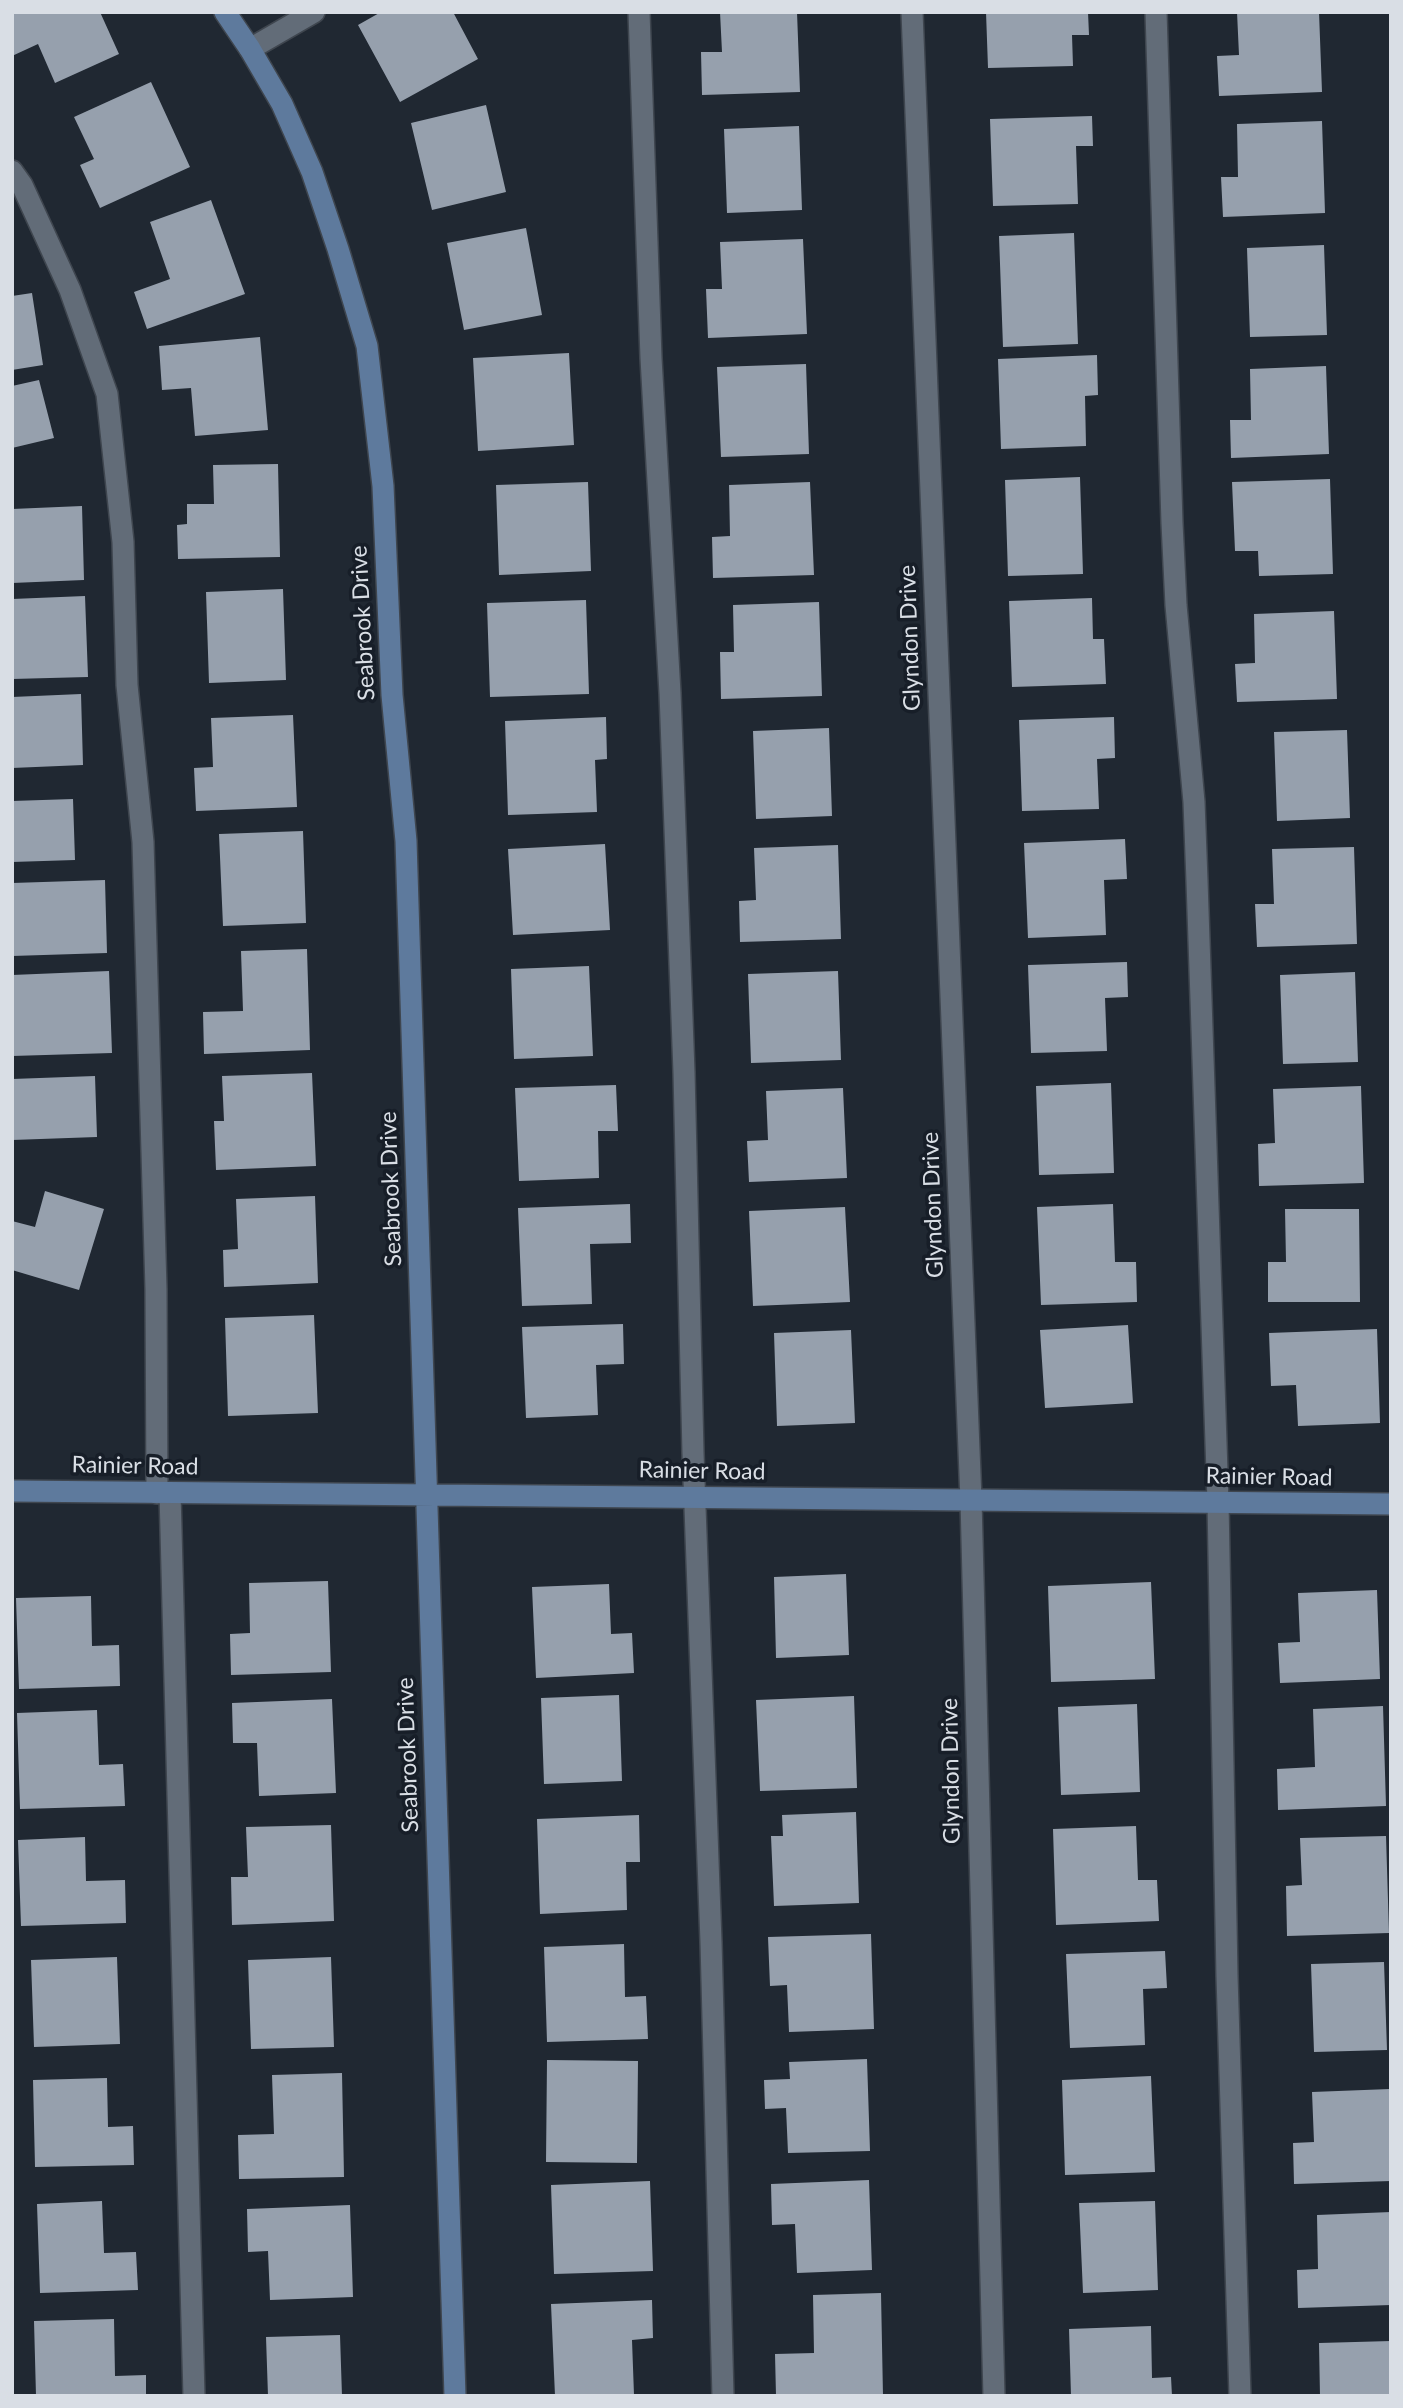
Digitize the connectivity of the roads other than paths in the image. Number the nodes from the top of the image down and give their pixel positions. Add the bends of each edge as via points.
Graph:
1 (225, 12) edge
2 (314, 12) edge
3 (639, 12) edge
4 (912, 12) edge
5 (1156, 12) edge
6 (250, 48) junction
7 (12, 171) edge
8 (12, 1491) edge
9 (163, 1493) junction
10 (426, 1495) junction
11 (694, 1498) junction
12 (971, 1500) junction
13 (1219, 1502) junction
14 (1391, 1504) edge
15 (194, 2396) edge
16 (455, 2396) edge
17 (723, 2396) edge
18 (994, 2396) edge
19 (1240, 2396) edge

1 - 6 street, Seabrook Drive
2 - 6 street
3 - 11 street via 651,358 673,761
4 - 12 street, Glyndon Drive
5 - 13 street via 1174,564 1196,841
6 - 10 street, Seabrook Drive via 282,104 312,172 369,359 383,486 393,695 406,841
7 - 9 street via 23,185 70,290 107,394 123,542 127,685 143,842
8 - 9 street, Rainier Road
9 - 10 street, Rainier Road
9 - 15 street
10 - 11 street, Rainier Road
10 - 16 street, Seabrook Drive
11 - 12 street, Rainier Road
11 - 17 street
12 - 13 street, Rainier Road
12 - 18 street, Glyndon Drive
13 - 14 street, Rainier Road
13 - 19 street

